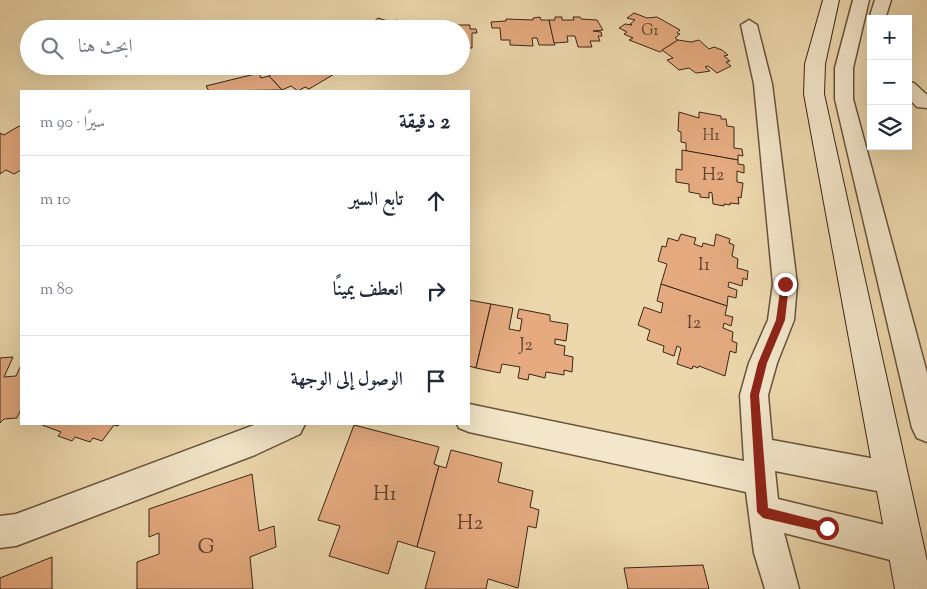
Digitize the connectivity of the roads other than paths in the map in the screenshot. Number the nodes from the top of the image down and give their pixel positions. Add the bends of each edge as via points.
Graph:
1 (831, 0) edge
2 (861, 0) edge
3 (883, 0) edge
4 (878, 15) edge
5 (749, 25) dead end
6 (912, 86) edge
7 (912, 91) edge
8 (926, 102) edge
9 (470, 418) edge
10 (288, 425) edge
11 (927, 428) edge
12 (759, 466) junction
13 (892, 478) junction
14 (763, 512) junction
15 (0, 532) edge
16 (906, 547) junction
17 (782, 589) edge
18 (914, 589) edge

1 - 13 street via 815,64 814,94
2 - 11 street via 844,68 844,99
3 - 4 street
5 - 12 street via 764,84 785,284 781,320 762,363 754,395
6 - 8 street
7 - 8 street
9 - 12 street
10 - 15 street via 16,530
12 - 13 street
12 - 14 street
13 - 16 street
14 - 16 street
14 - 17 street
16 - 18 street

